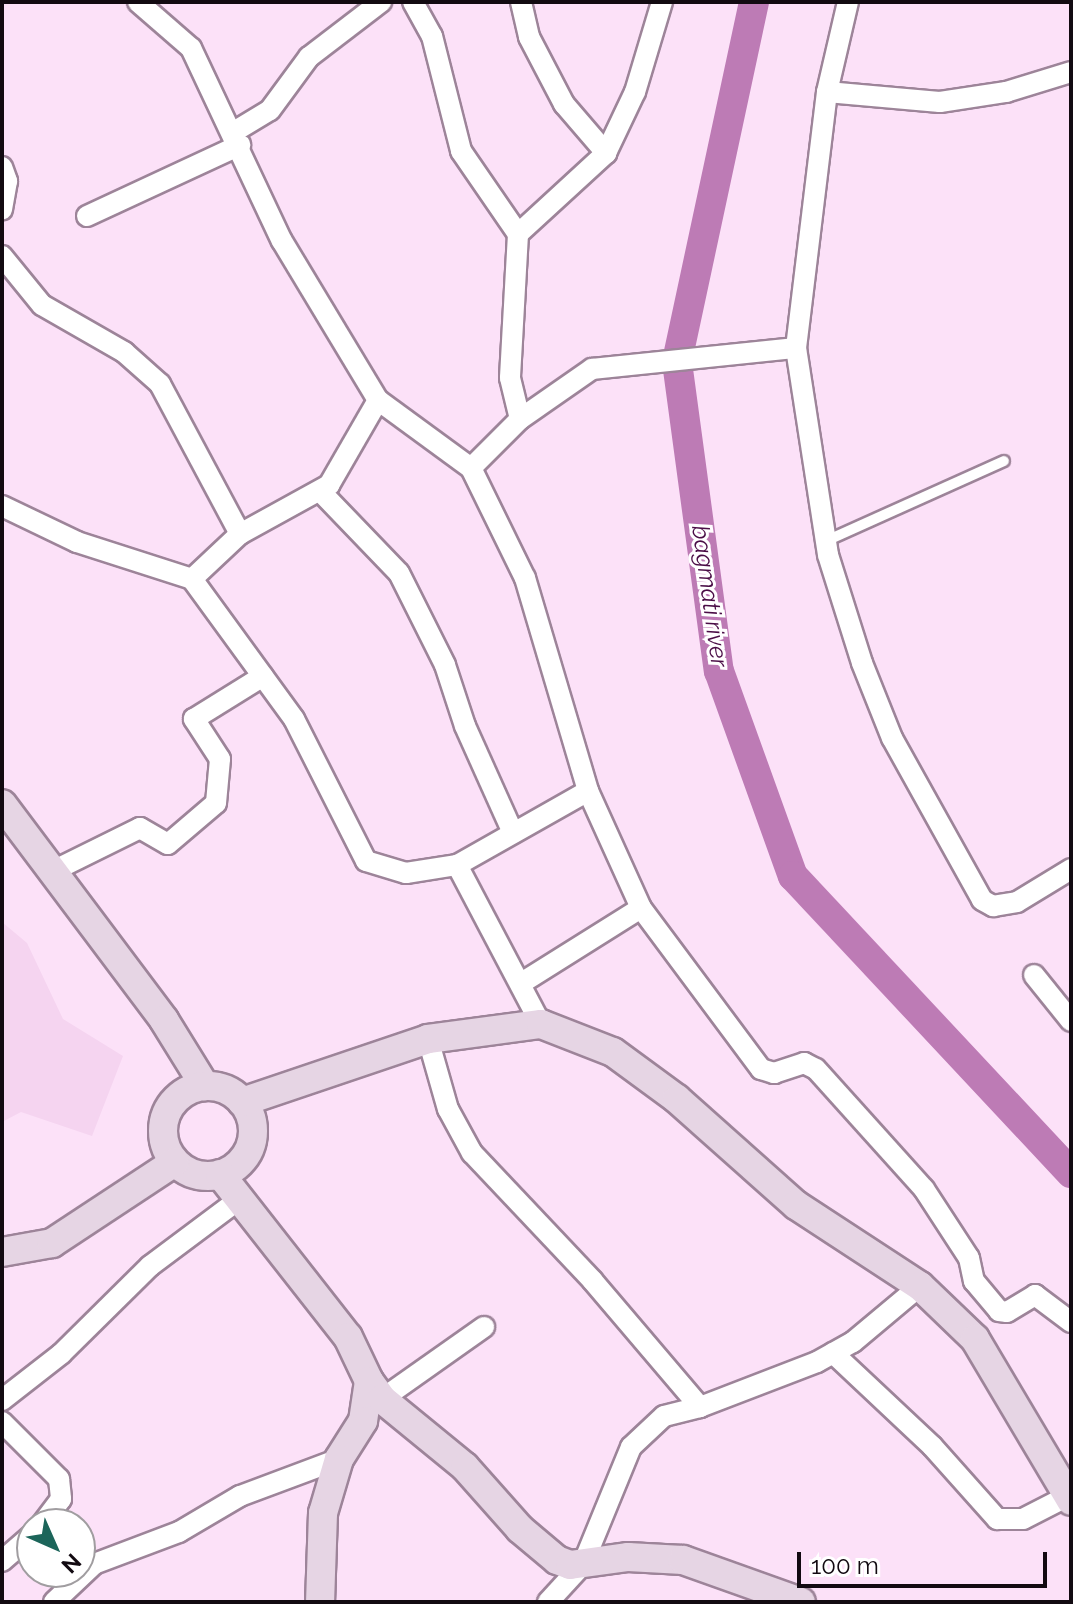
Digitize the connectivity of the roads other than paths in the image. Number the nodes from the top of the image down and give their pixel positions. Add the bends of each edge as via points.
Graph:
1 (138, 2) edge
2 (381, 2) edge
3 (413, 2) edge
4 (521, 2) edge
5 (662, 2) edge
6 (848, 2) edge
7 (1071, 72) edge
8 (827, 92) junction
9 (236, 139) junction
10 (606, 153) junction
11 (2, 167) edge
12 (2, 210) edge
13 (87, 216) dead end
14 (518, 234) junction
15 (2, 256) edge
16 (796, 348) junction
17 (378, 400) junction
18 (520, 419) junction
19 (1004, 461) dead end
20 (471, 468) junction
21 (321, 492) junction
22 (2, 506) edge
23 (240, 534) junction
24 (826, 541) junction
25 (192, 579) junction
26 (263, 676) junction
27 (588, 791) junction
28 (2, 804) edge
29 (513, 833) junction
30 (457, 865) junction
31 (1071, 869) edge
32 (53, 871) junction
33 (641, 908) junction
34 (1034, 975) dead end
35 (523, 982) junction
36 (1071, 1021) edge
37 (541, 1024) junction
38 (428, 1039) junction
39 (205, 1086) junction
40 (242, 1102) junction
41 (175, 1162) junction
42 (220, 1174) junction
43 (237, 1201) junction
44 (2, 1252) edge
45 (920, 1286) junction
46 (1071, 1322) edge
47 (484, 1327) dead end
48 (833, 1353) junction
49 (376, 1390) junction
50 (2, 1400) edge
51 (700, 1407) junction
52 (2, 1422) edge
53 (339, 1459) junction
54 (1070, 1498) edge
55 (56, 1508) edge
56 (96, 1563) edge
57 (583, 1564) junction
58 (755, 1595) edge
59 (560, 1598) edge
60 (320, 1602) edge
61 (801, 1602) edge

1 - 9 street via 191,48
2 - 9 street via 309,57 270,110
3 - 14 street via 432,36 461,151
4 - 10 street via 529,37 564,104
5 - 10 street via 635,92
6 - 8 street
7 - 8 street via 1006,92 940,102
8 - 16 street
9 - 13 street
9 - 17 street via 282,241
10 - 14 street
11 - 12 street via 7,181
14 - 18 street via 510,378
15 - 23 street via 42,305 124,352 160,384
16 - 18 street via 592,369
16 - 24 street
17 - 20 street
17 - 21 street via 337,476
18 - 20 street
19 - 24 lane
20 - 27 street via 525,578
21 - 23 street
21 - 29 street via 399,573 445,665 465,726
22 - 25 street via 77,542
23 - 25 street
24 - 31 street via 862,663 892,738 973,889 993,906 1003,907
25 - 26 street
26 - 30 street via 316,756 366,861 406,873
26 - 32 street via 194,719 220,759 216,803 168,844 140,828
27 - 29 street
27 - 33 street
28 - 32 street
29 - 30 street
30 - 35 street
32 - 39 street via 164,1020
33 - 35 street
33 - 46 street via 761,1069 774,1073 797,1063 810,1065 924,1189 969,1258 974,1281 995,1307 1007,1312 1035,1295
34 - 36 street
35 - 37 street
37 - 38 street
37 - 45 street via 613,1052 649,1076 796,1205
38 - 40 street
38 - 51 street via 448,1109 472,1153 592,1280
39 - 40 street via 229,1091
39 - 41 street via 181,1094 166,1114 163,1139
40 - 42 street via 252,1138 241,1160
41 - 42 street via 196,1174
41 - 44 street via 52,1243
42 - 43 street
43 - 49 street via 348,1337
43 - 50 street via 150,1266 61,1354
45 - 48 street
45 - 54 street via 975,1339
47 - 49 street
48 - 51 street
48 - 54 street via 932,1446 997,1519 1023,1519
49 - 53 street
49 - 57 street via 465,1467 543,1551 570,1565
51 - 57 street via 664,1416 631,1447
52 - 55 street via 59,1479 61,1499
53 - 56 street via 240,1496 179,1532
53 - 60 street via 323,1513
57 - 58 street via 628,1557 683,1560
57 - 59 street
58 - 61 street

